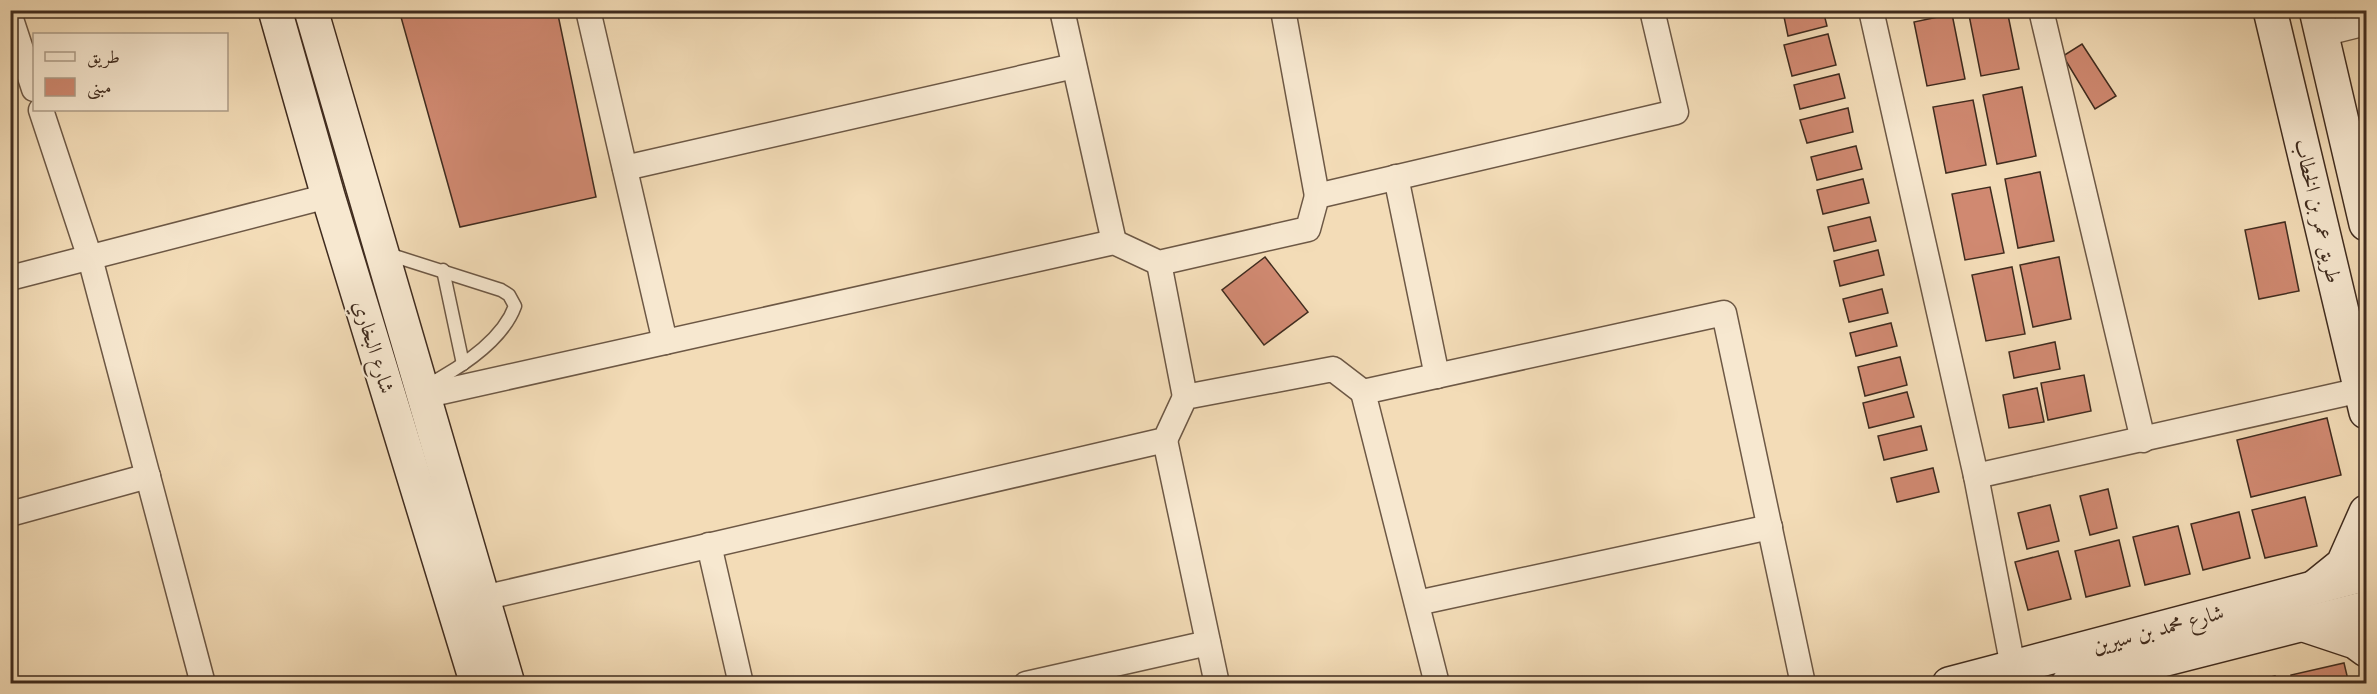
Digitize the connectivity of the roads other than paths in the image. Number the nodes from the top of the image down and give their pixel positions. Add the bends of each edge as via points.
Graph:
1 (275, 10) edge
2 (311, 10) edge
3 (588, 10) edge
4 (1062, 10) edge
5 (1283, 10) edge
6 (1652, 10) edge
7 (1871, 10) edge
8 (2041, 10) edge
9 (2270, 10) edge
10 (10, 16) edge
11 (2319, 22) edge
12 (2367, 23) edge
13 (1074, 66) junction
14 (33, 86) edge
15 (41, 111) edge
16 (625, 168) junction
17 (1396, 177) junction
18 (328, 196) junction
19 (1317, 196) junction
20 (2367, 224) edge
21 (1114, 242) junction
22 (380, 252) junction
23 (90, 258) junction
24 (1159, 263) junction
25 (443, 270) junction
26 (10, 278) edge
27 (665, 342) junction
28 (463, 364) junction
29 (1437, 376) junction
30 (422, 392) junction
31 (1363, 392) junction
32 (1185, 397) junction
33 (2364, 401) edge
34 (1165, 440) junction
35 (2143, 440) junction
36 (148, 476) junction
37 (1976, 476) junction
38 (2367, 512) edge
39 (10, 514) edge
40 (1770, 527) junction
41 (709, 545) junction
42 (2367, 574) edge
43 (2312, 588) junction
44 (483, 598) junction
45 (1417, 603) junction
46 (2367, 608) edge
47 (2301, 624) junction
48 (1208, 643) junction
49 (2367, 650) edge
50 (2013, 667) junction
51 (203, 684) edge
52 (477, 684) edge
53 (508, 684) edge
54 (741, 684) edge
55 (1026, 684) edge
56 (1217, 684) edge
57 (1437, 684) edge
58 (1803, 684) edge
59 (1949, 684) edge
60 (2068, 684) edge

1 - 18 main road, شارع البخاري
2 - 22 main road, شارع البخاري
3 - 16 street
4 - 13 street
5 - 19 street
6 - 17 street via 1676,112
7 - 37 street
8 - 35 street
9 - 33 main road, طريق عمر بن الخطاب
10 - 14 street
11 - 12 street
11 - 20 main road, طريق عمر بن الخطاب
13 - 16 street
13 - 21 street
15 - 23 street
16 - 27 street
17 - 19 street
17 - 29 street
18 - 23 street
18 - 52 main road, شارع البخاري
19 - 24 street via 1308,229
21 - 24 street
21 - 27 street
22 - 25 lane
22 - 30 main road, شارع البخاري
23 - 26 street
23 - 36 street
24 - 32 street
25 - 28 lane
25 - 28 lane via 501,290 515,306 510,320
27 - 30 street
28 - 30 lane
29 - 31 street
29 - 40 street via 1724,313
30 - 44 main road, شارع البخاري
31 - 32 street via 1333,369
31 - 45 street
32 - 34 street
33 - 35 street
34 - 41 street
34 - 48 street
35 - 37 street
36 - 39 street
36 - 51 street
37 - 50 street
38 - 43 main road via 2343,564
40 - 45 street
40 - 58 street
41 - 44 street
41 - 54 street
42 - 43 main road, شارع محمد بن سيرين
43 - 50 main road, شارع محمد بن سيرين
44 - 53 main road, شارع البخاري
45 - 57 street
46 - 47 main road, شارع محمد بن سيرين
47 - 49 main road via 2355,642
47 - 60 main road, شارع محمد بن سيرين
48 - 55 street
48 - 56 street
50 - 59 main road, شارع محمد بن سيرين

